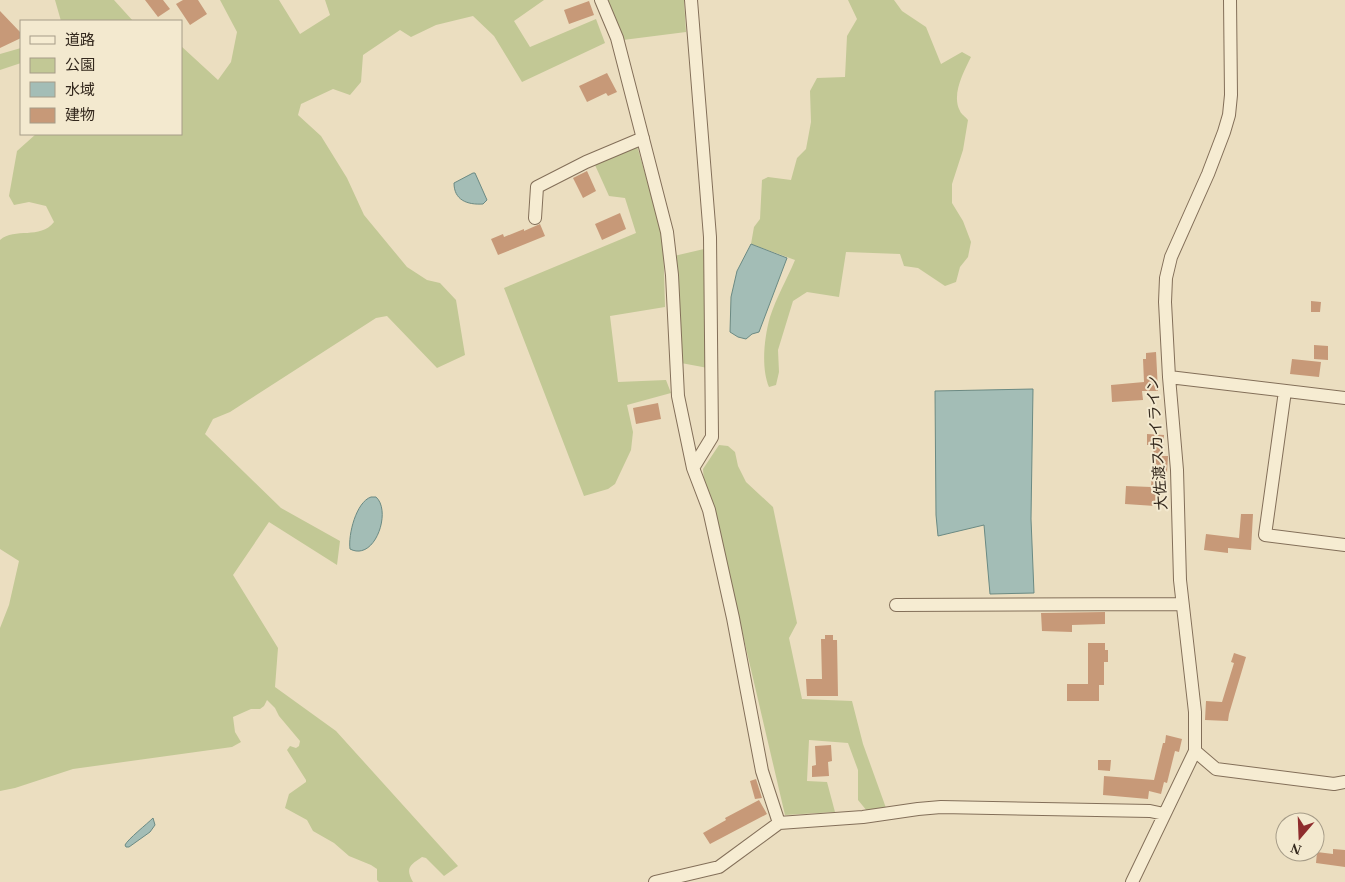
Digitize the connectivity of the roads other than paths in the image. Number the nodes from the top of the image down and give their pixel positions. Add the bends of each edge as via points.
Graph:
1 (601, 0) edge
2 (691, 0) edge
3 (1230, 0) edge
4 (642, 138) junction
5 (535, 218) dead end
6 (1169, 377) junction
7 (1284, 391) junction
8 (1345, 398) edge
9 (693, 468) junction
10 (1345, 545) edge
11 (1182, 604) junction
12 (896, 605) dead end
13 (1195, 751) junction
14 (1345, 782) edge
15 (1164, 814) junction
16 (779, 823) junction
17 (656, 882) edge
18 (1132, 882) edge

1 - 4 street via 617,38
2 - 9 street via 710,237 712,436
3 - 6 street, 大佐渡スカイライン via 1229,115 1214,159 1171,257 1166,278
4 - 5 street via 537,187
4 - 9 street via 667,232 678,396
6 - 7 street
6 - 11 street, 大佐渡スカイライン via 1177,470
7 - 8 street
7 - 10 street via 1265,535
9 - 16 street via 709,510 762,771
11 - 12 street
11 - 13 street, 大佐渡スカイライン via 1195,712
13 - 14 street via 1216,769 1334,784
13 - 15 street, 大佐渡スカイライン
15 - 16 street via 1150,811 942,807
15 - 18 street, 大佐渡スカイライン
16 - 17 street via 719,867

